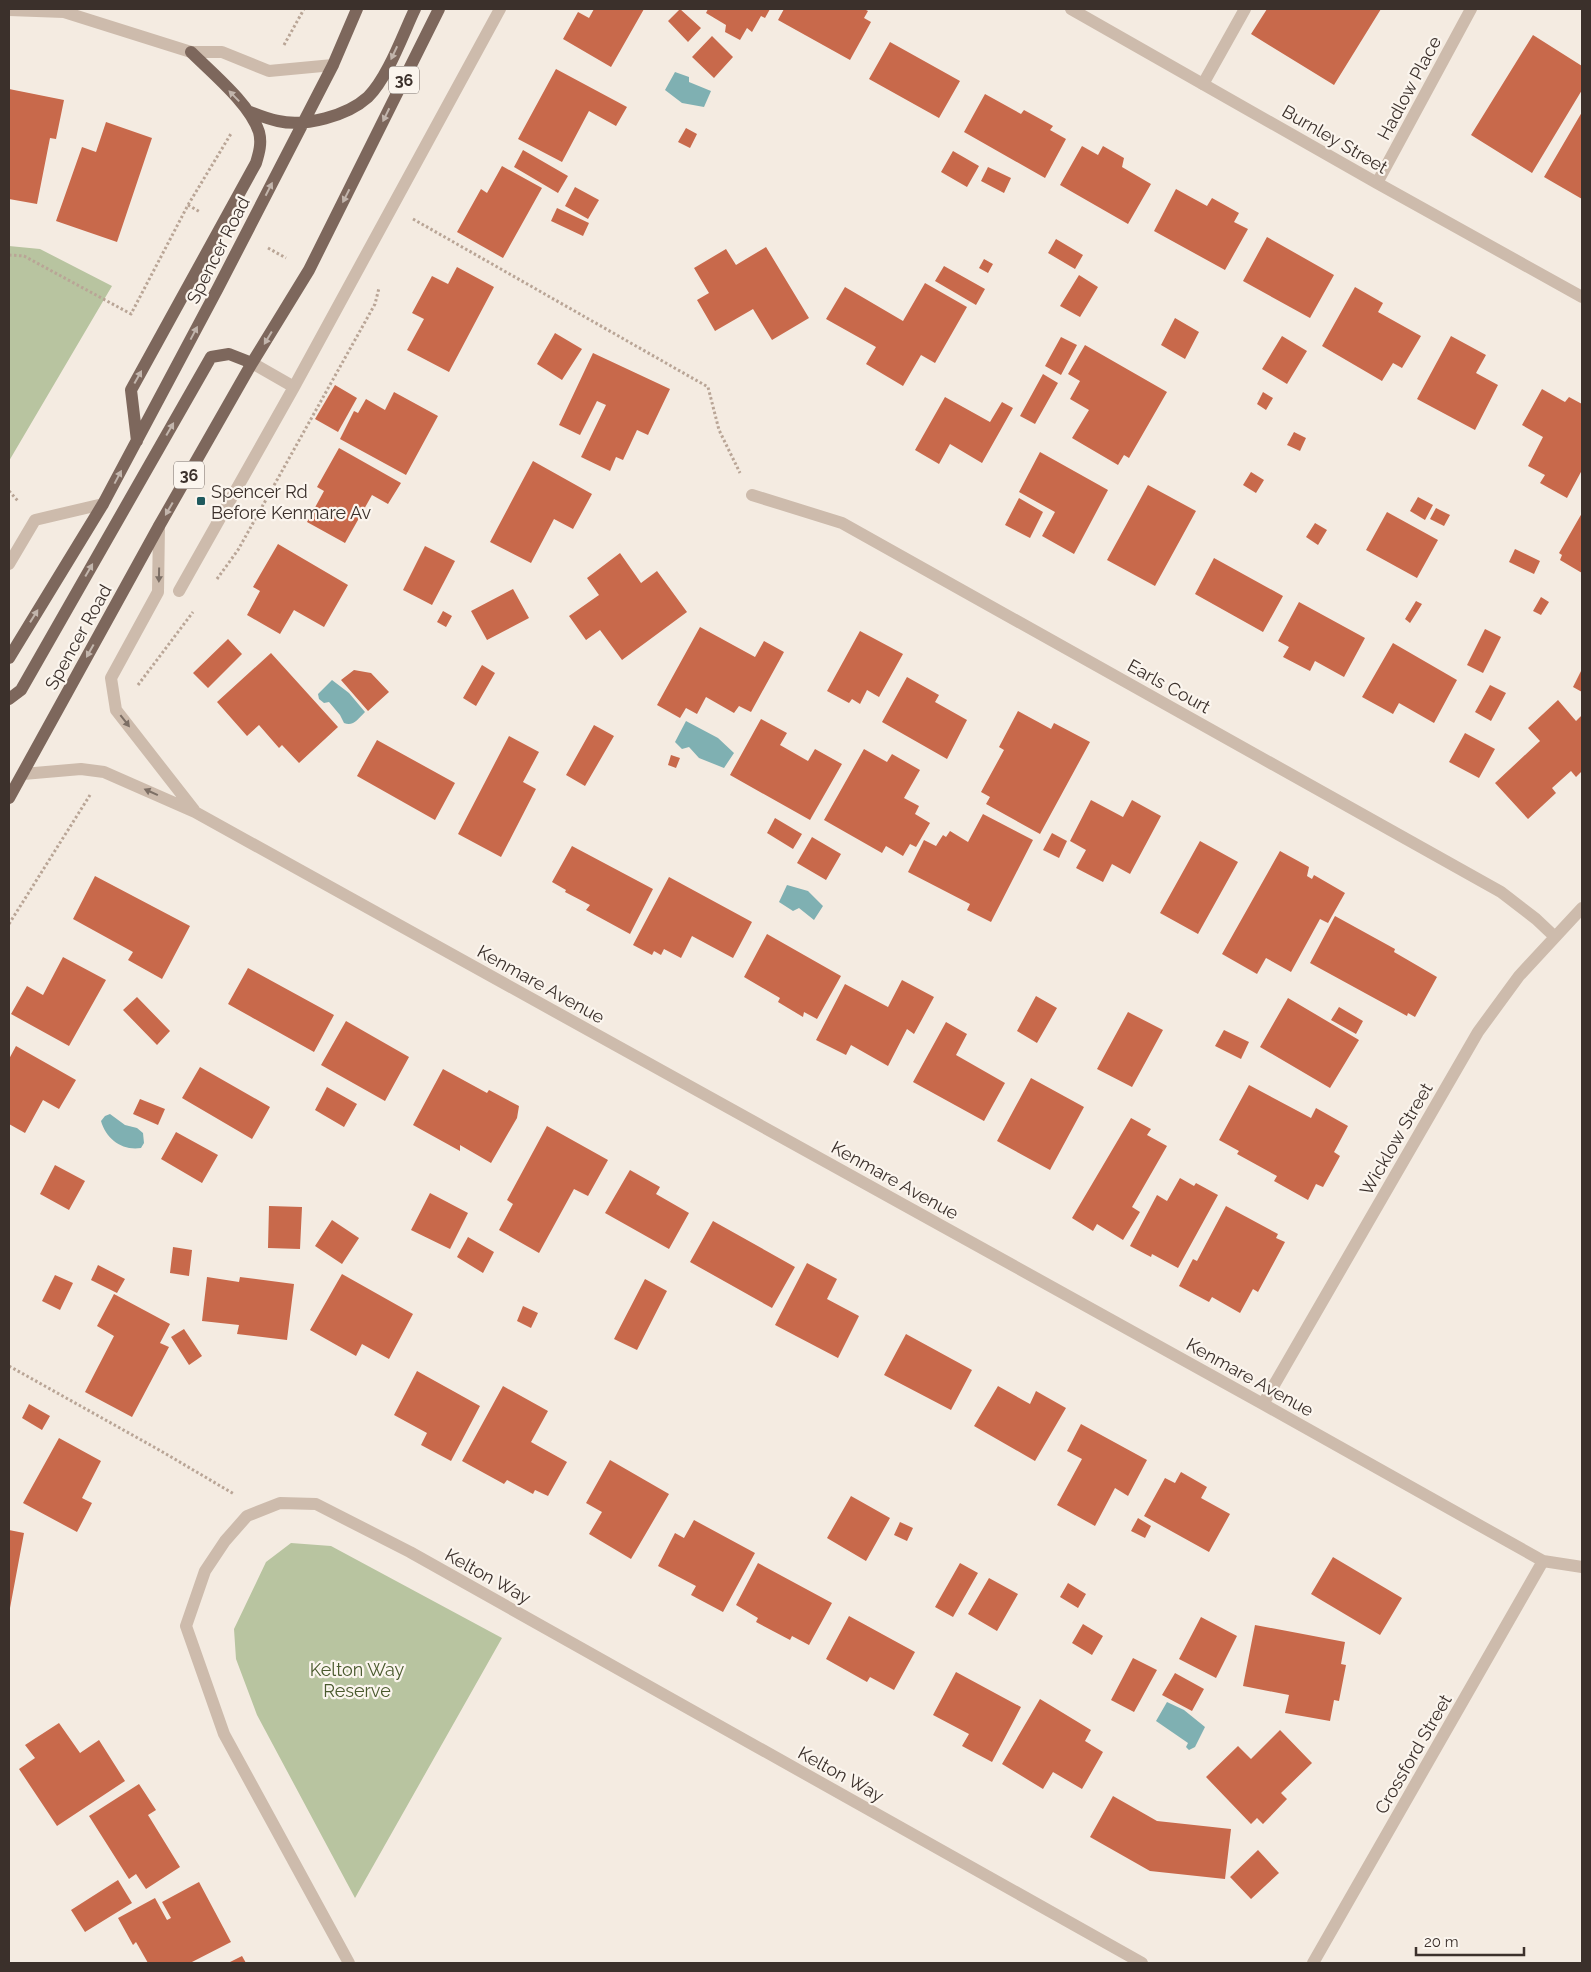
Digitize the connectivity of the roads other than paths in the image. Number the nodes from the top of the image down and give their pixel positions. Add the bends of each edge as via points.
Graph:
1 (357, 9) edge
2 (415, 9) edge
3 (439, 9) edge
4 (500, 9) edge
5 (1071, 9) edge
6 (1245, 9) edge
7 (1472, 9) edge
8 (9, 10) edge
9 (191, 52) junction
10 (333, 65) junction
11 (1202, 84) junction
12 (248, 111) junction
13 (304, 121) junction
14 (1377, 183) junction
15 (1582, 297) edge
16 (252, 363) junction
17 (294, 387) junction
18 (137, 441) junction
19 (752, 495) road end
20 (103, 504) junction
21 (159, 526) junction
22 (9, 564) edge
23 (179, 591) dead end
24 (9, 658) edge
25 (9, 700) edge
26 (23, 774) junction
27 (9, 798) edge
28 (195, 812) junction
29 (1582, 908) edge
30 (1554, 936) junction
31 (1263, 1404) junction
32 (1543, 1561) junction
33 (1582, 1567) edge
34 (348, 1963) edge
35 (1142, 1963) edge
36 (1313, 1963) edge

1 - 10 main road, Spencer Road
2 -> 13 main road via 382,77 367,97 343,112 324,119
3 -> 16 main road, Spencer Road / 36 via 309,270
4 - 17 street
5 - 11 street, Burnley Street
6 - 11 street
7 - 14 street, Hadlow Place
8 - 9 street via 64,12
9 - 10 street via 222,52 268,71
12 -> 9 main road
10 - 13 main road, Spencer Road
11 - 14 street, Burnley Street
12 - 13 main road via 279,121
18 -> 12 main road via 131,390 256,163 259,133
18 -> 13 main road, Spencer Road
14 - 15 street, Burnley Street
16 - 17 street
16 -> 21 main road, Spencer Road / 36
25 -> 16 main road via 22,690 211,357 229,354
17 - 23 street
20 -> 18 main road, Spencer Road
19 - 30 street, Earls Court via 842,523 1501,892
20 - 22 street via 35,520
24 -> 20 main road, Spencer Road
21 -> 26 main road, Spencer Road / 36
21 -> 28 street, Kenmare Avenue via 158,592 111,678 116,710
26 - 27 main road, Spencer Road / 36
28 -> 26 street, Kenmare Avenue via 104,772 81,769
28 - 31 street, Kenmare Avenue
29 - 30 street, Wicklow Street
30 - 31 street, Wicklow Street via 1519,976 1478,1032
31 - 32 street, Kenmare Avenue
32 - 33 street, Kenmare Avenue
32 - 36 street, Crossford Street
34 - 35 street, Kelton Way via 224,1734 186,1626 205,1571 225,1541 247,1516 280,1503 316,1504 410,1552

